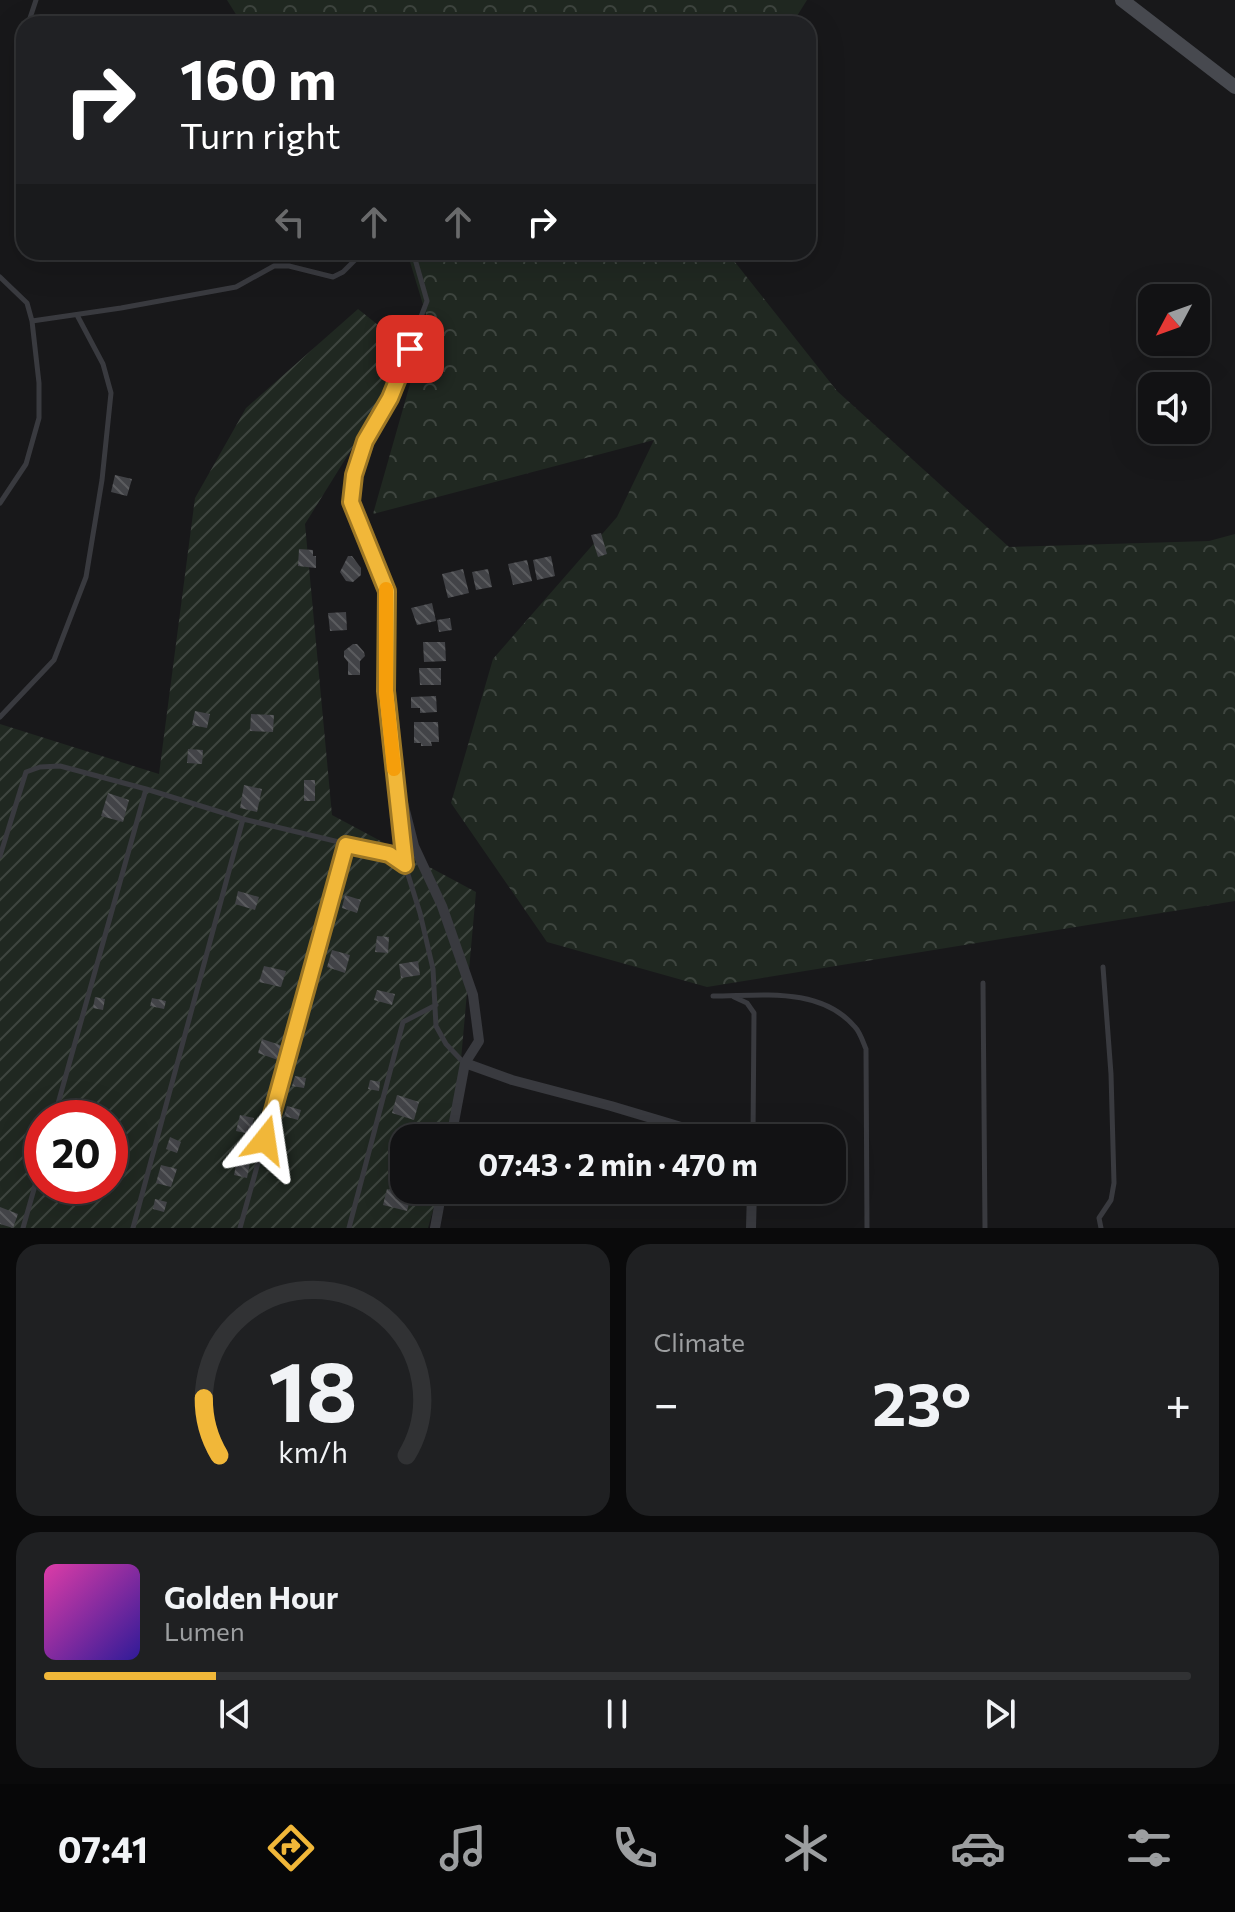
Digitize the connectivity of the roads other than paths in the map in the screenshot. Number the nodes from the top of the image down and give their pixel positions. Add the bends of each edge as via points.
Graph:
1 (1122, 0) edge
2 (1235, 87) edge
3 (353, 260) edge
4 (415, 260) edge
5 (0, 277) edge
6 (77, 315) junction
7 (32, 321) junction
8 (0, 503) edge
9 (0, 717) edge
10 (398, 783) junction
11 (146, 789) junction
12 (243, 819) junction
13 (346, 845) junction
14 (0, 856) edge
15 (405, 865) junction
16 (1103, 967) dead end
17 (983, 983) dead end
18 (713, 996) dead end
19 (731, 996) junction
20 (436, 1005) junction
21 (465, 1063) junction
22 (59, 1100) edge
23 (454, 1124) edge
24 (671, 1124) edge
25 (753, 1124) edge
26 (30, 1204) edge
27 (439, 1204) edge
28 (752, 1204) edge
29 (23, 1228) edge
30 (133, 1228) edge
31 (240, 1228) edge
32 (349, 1228) edge
33 (435, 1228) edge
34 (751, 1228) edge
35 (867, 1228) edge
36 (985, 1228) edge
37 (1101, 1228) edge

1 - 2 main road
3 - 6 lane via 333,277 274,266 236,287
4 - 10 lane via 427,301 390,398 365,441 351,502 387,591 386,691
5 - 7 lane via 27,303
6 - 7 lane
6 - 9 lane via 103,364 111,393 86,577 54,660
7 - 8 lane via 39,418 26,464
10 - 15 lane
10 - 21 street via 414,846 473,995 479,1041
11 - 12 lane
11 - 14 lane via 60,766 26,772
11 - 22 lane
12 - 13 lane
12 - 30 lane
13 - 15 lane via 389,854
13 - 31 lane
15 - 20 lane via 433,969
16 - 37 lane via 1114,1183 1099,1218
17 - 36 lane
18 - 19 lane
19 - 25 lane via 754,1013
19 - 35 lane via 800,996 832,1009 856,1027 866,1049
20 - 21 lane via 436,1026
20 - 32 lane via 403,1022
21 - 23 street
21 - 24 street
26 - 29 lane
27 - 33 street
28 - 34 street

